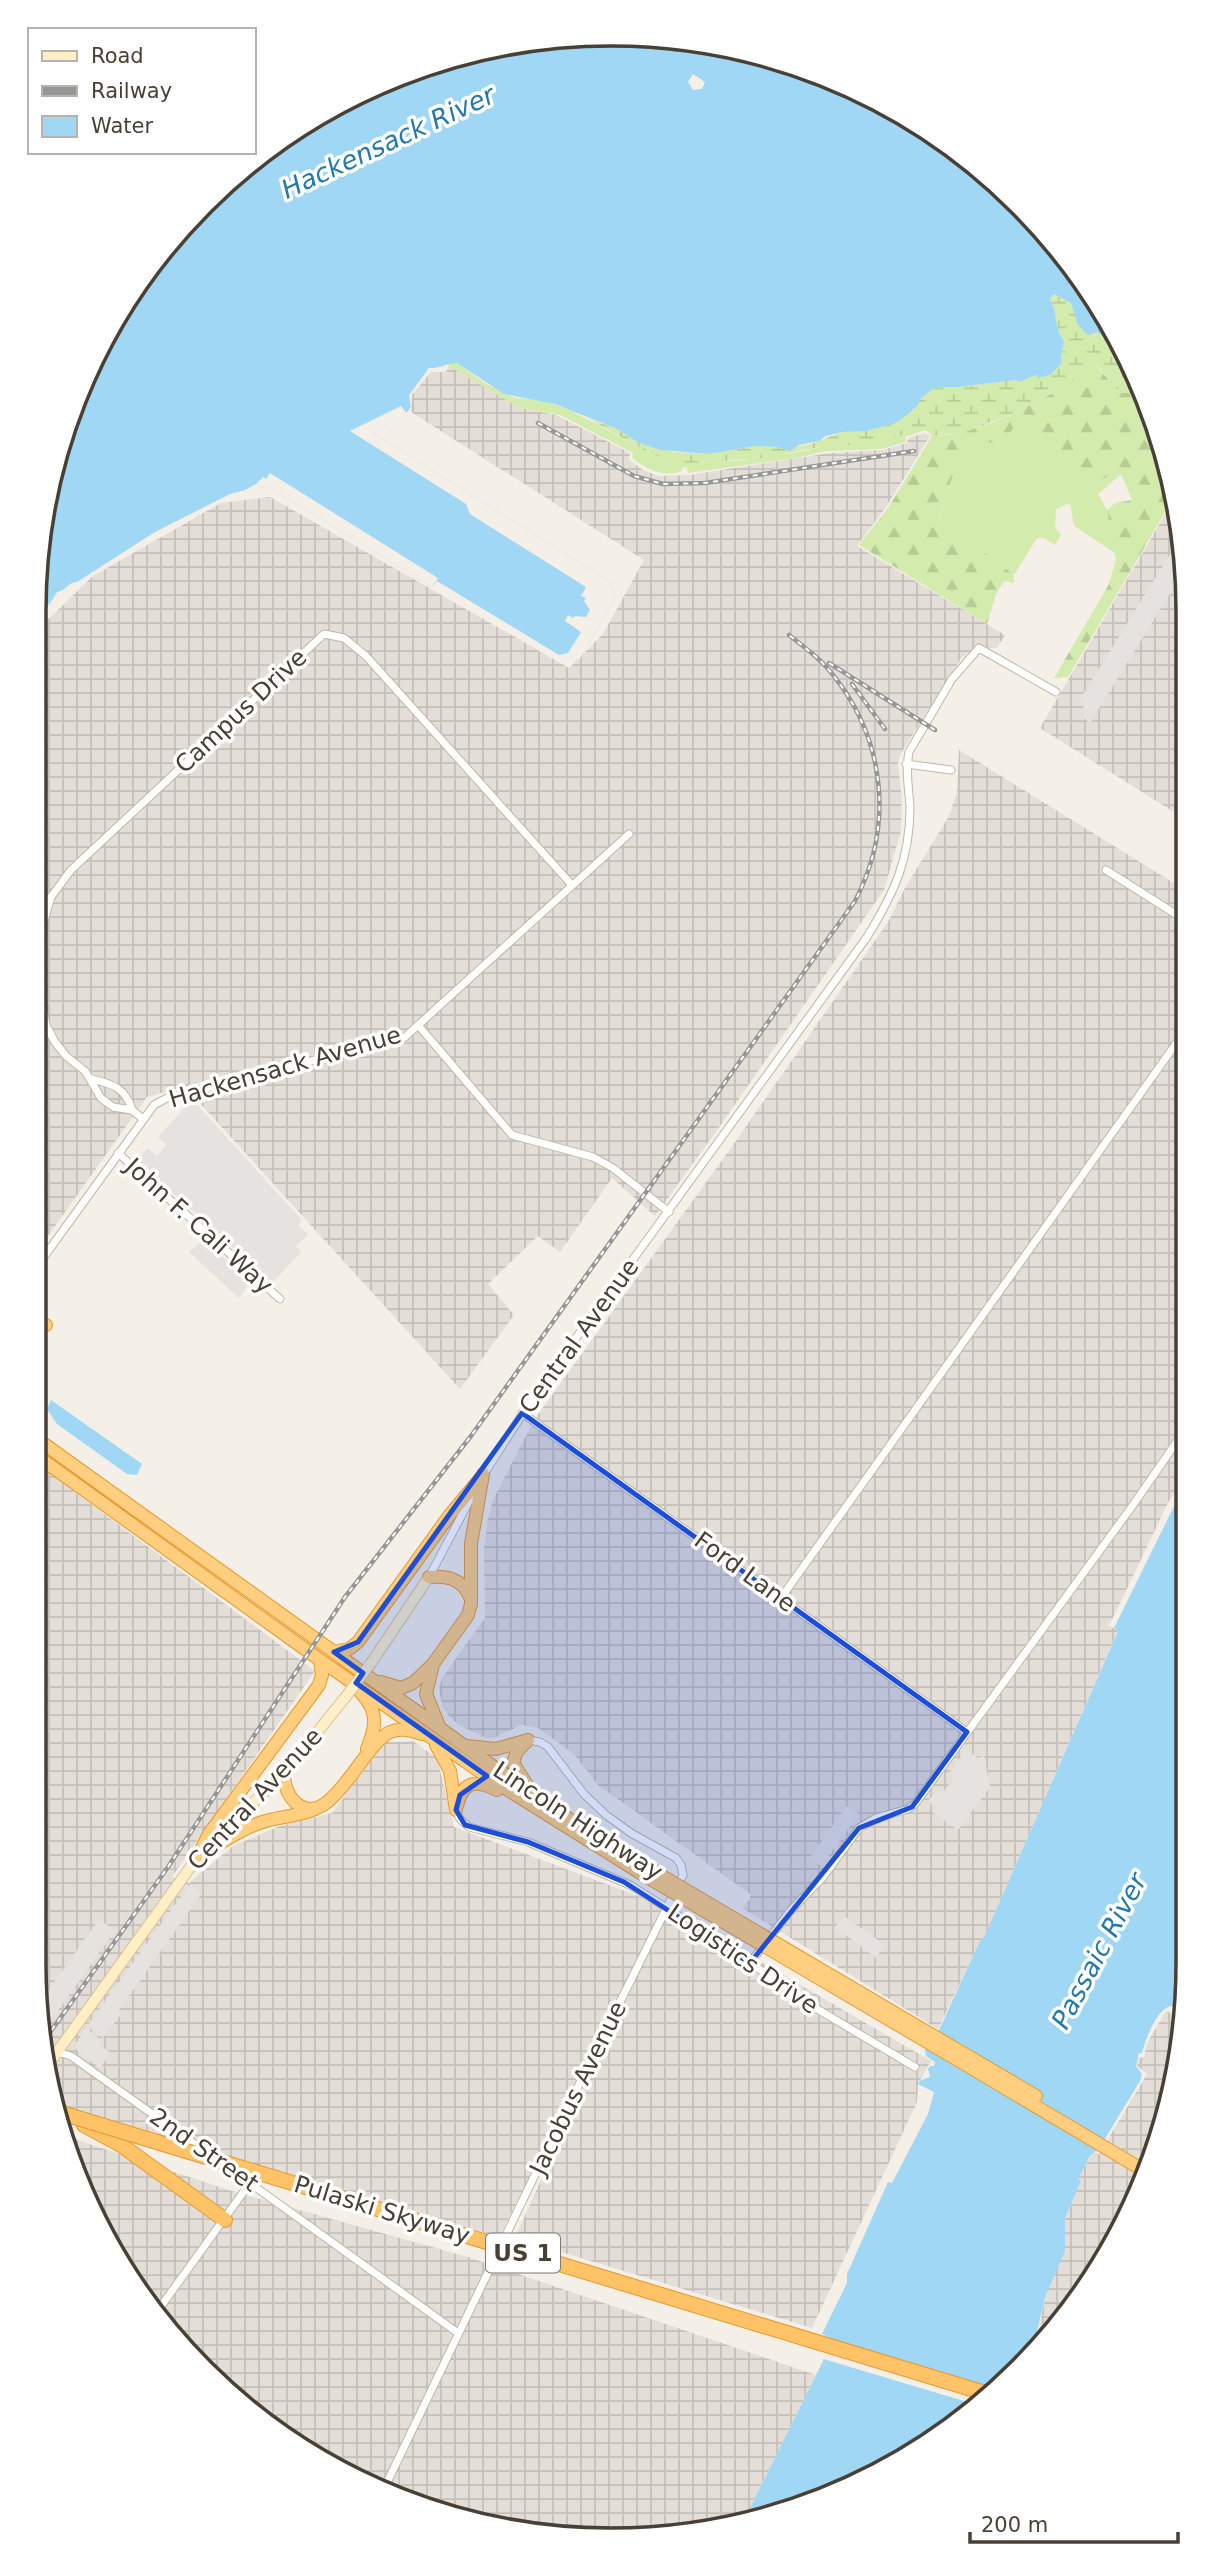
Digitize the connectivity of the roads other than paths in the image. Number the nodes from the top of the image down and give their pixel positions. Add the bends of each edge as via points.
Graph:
1 (1056, 692) dead end
2 (906, 764) junction
3 (951, 770) dead end
4 (629, 834) dead end
5 (1106, 870) dead end
6 (571, 884) junction
7 (46, 914) edge
8 (1176, 914) edge
9 (46, 1025) edge
10 (418, 1025) junction
11 (1176, 1044) edge
12 (92, 1079) junction
13 (132, 1110) junction
14 (143, 1119) junction
15 (118, 1153) junction
16 (669, 1212) junction
17 (46, 1254) edge
18 (279, 1299) dead end
19 (522, 1413) junction
20 (1176, 1443) edge
21 (46, 1445) edge
22 (46, 1462) edge
23 (483, 1474) junction
24 (429, 1577) junction
25 (470, 1597) junction
26 (781, 1598) junction
27 (334, 1652) junction
28 (320, 1660) junction
29 (433, 1664) junction
30 (347, 1677) junction
31 (371, 1679) junction
32 (967, 1732) junction
33 (436, 1733) junction
34 (528, 1740) junction
35 (461, 1744) junction
36 (363, 1756) junction
37 (284, 1773) junction
38 (535, 1802) junction
39 (315, 1809) junction
40 (456, 1810) junction
41 (197, 1857) junction
42 (648, 1873) junction
43 (667, 1908) junction
44 (750, 1963) junction
45 (53, 2053) edge
46 (53, 2055) edge
47 (915, 2067) dead end
48 (68, 2119) edge
49 (68, 2119) edge
50 (68, 2120) edge
51 (1141, 2159) edge
52 (1138, 2167) edge
53 (250, 2183) junction
54 (225, 2220) junction
55 (161, 2306) edge
56 (458, 2333) junction
57 (980, 2392) edge
58 (972, 2398) edge
59 (387, 2482) edge

1 - 2 street via 979,648 953,679
2 - 3 street
2 - 16 street, Central Avenue via 910,805 907,854 884,908
4 - 6 street, Hackensack Avenue
5 - 8 street
6 - 7 street, Campus Drive via 366,656 344,638 324,634 71,870 51,897
6 - 10 street, Hackensack Avenue
9 - 12 street, Campus Drive via 66,1056
10 - 14 street, Hackensack Avenue via 405,1037 390,1042 167,1098
10 - 16 street via 512,1135 593,1157
11 - 26 street
12 - 13 street, Campus Drive via 123,1093
12 - 13 street, Campus Drive via 101,1098 113,1107
13 - 14 street, Campus Drive
14 - 15 street, Hackensack Avenue
15 - 17 street, Hackensack Avenue
15 - 18 street, John F. Cali Way
16 - 19 street, Central Avenue
19 - 23 street, Central Avenue
19 - 26 street, Ford Lane
20 - 32 street
21 - 27 highway, Lincoln Highway
22 - 28 highway, Lincoln Highway
23 - 24 street, Central Avenue
23 - 25 highway via 471,1544
23 - 27 highway via 358,1642
24 - 25 highway via 456,1580
24 - 37 main road, Central Avenue, bridge via 371,1663
25 - 29 highway via 468,1615
26 - 32 street, Ford Lane
27 - 31 highway, Lincoln Highway
28 - 30 highway, Lincoln Highway
28 - 41 highway via 319,1685 209,1834
29 - 31 highway via 406,1686
29 - 33 highway via 426,1694
30 - 33 highway, Lincoln Highway
30 - 36 highway via 374,1712 374,1731
31 - 33 highway, Lincoln Highway
32 - 44 street via 912,1807 859,1828
33 - 35 highway, Lincoln Highway
33 - 36 highway via 392,1731
33 - 38 highway, Lincoln Highway
33 - 40 highway via 449,1766
34 - 35 highway via 492,1749
34 - 38 highway via 513,1763
34 - 43 street, Jacobus Avenue via 548,1747 606,1815 679,1861 682,1877
35 - 38 highway, Lincoln Highway
36 - 39 highway via 332,1799
37 - 39 highway via 291,1798 304,1808
37 - 41 main road, Central Avenue
38 - 40 highway via 474,1784 462,1791
38 - 42 highway, Lincoln Highway
39 - 41 highway via 248,1828
40 - 43 street, Logistics Drive via 469,1827 547,1849 624,1882
41 - 45 main road, Central Avenue
42 - 51 highway, Lincoln Highway, bridge
42 - 52 highway, Lincoln Highway, bridge
43 - 44 street, Logistics Drive
43 - 56 street, Jacobus Avenue
44 - 47 street, Logistics Drive via 802,2000
46 - 53 street, 2nd Street via 71,2056
48 - 57 highway, Pulaski Skyway / US 1, bridge
49 - 58 highway, Pulaski Skyway / US 1
50 - 54 highway, bridge via 103,2133
53 - 54 street
53 - 56 street, 2nd Street
54 - 55 street
56 - 59 street, Jacobus Avenue

